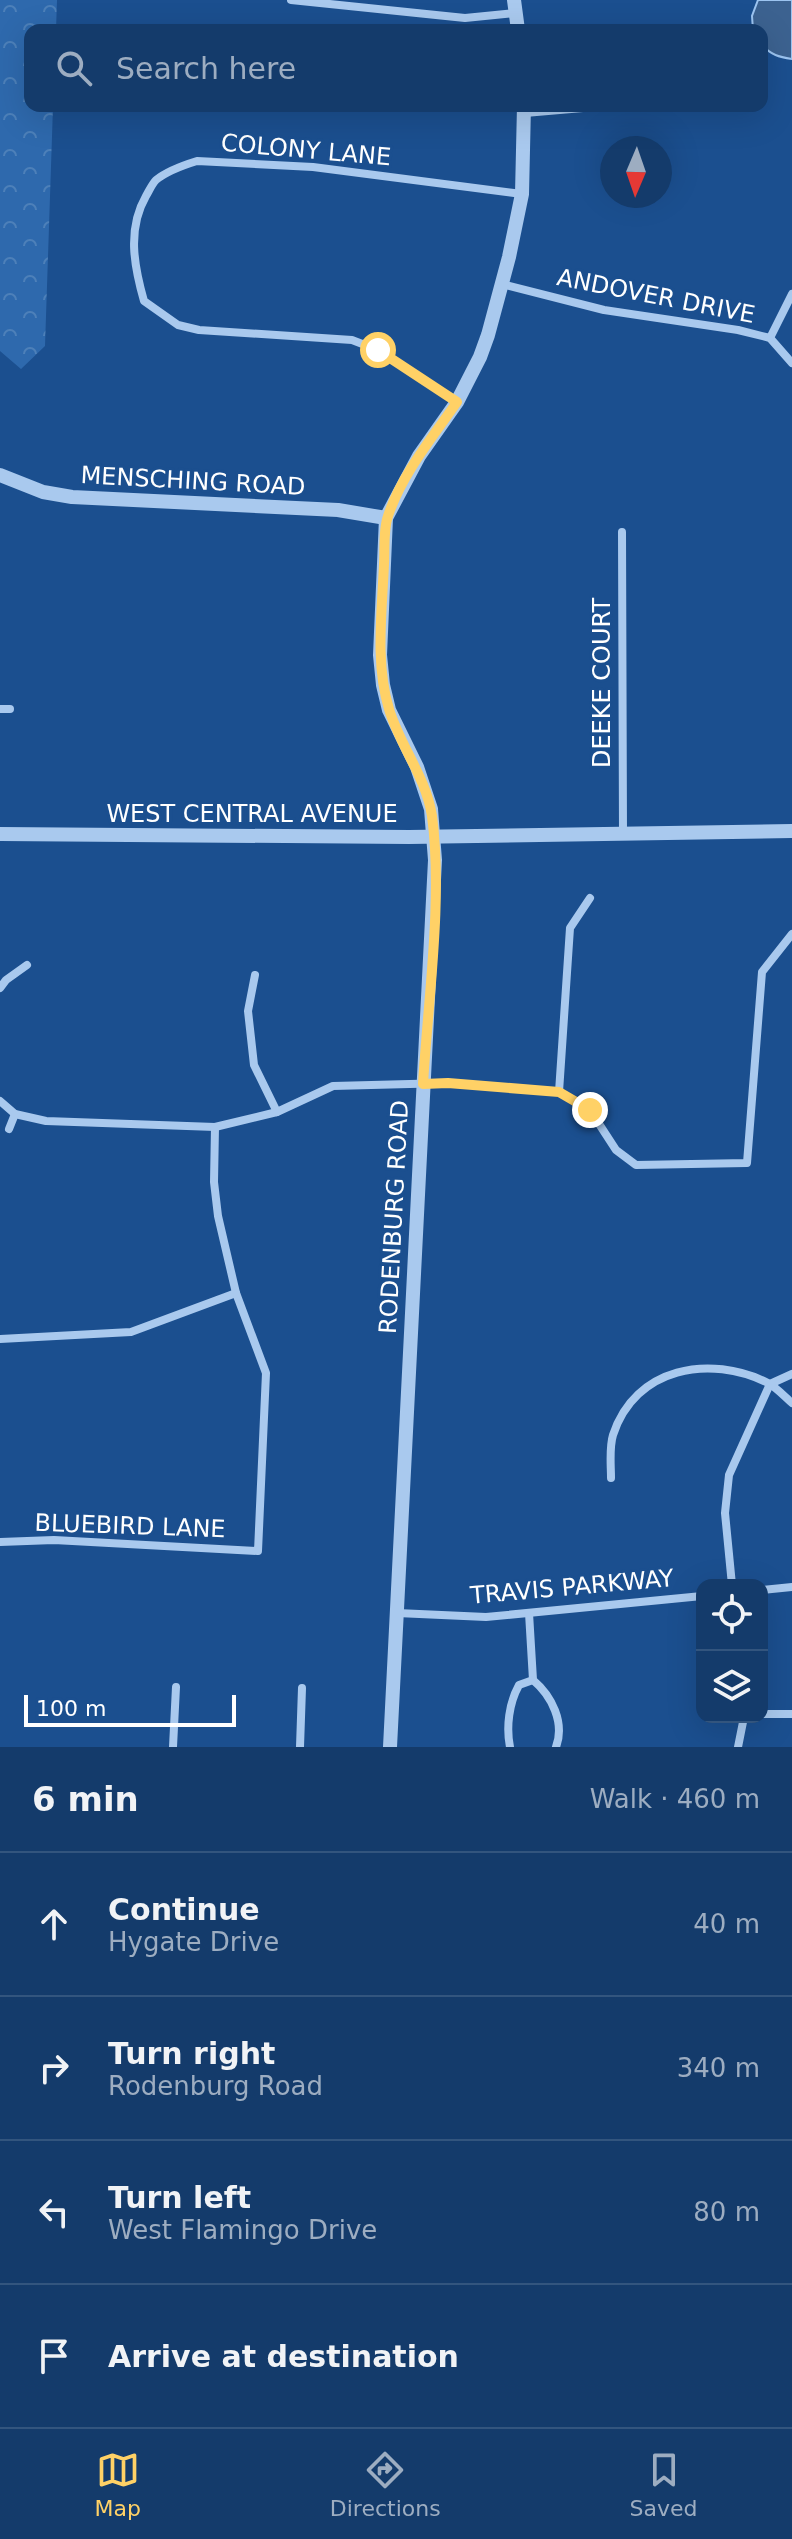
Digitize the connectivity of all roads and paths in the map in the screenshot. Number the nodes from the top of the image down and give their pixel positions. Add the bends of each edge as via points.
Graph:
1 (291, 0) edge
2 (515, 6) edge
3 (524, 112) edge
4 (522, 194) junction
5 (502, 284) junction
6 (792, 294) edge
7 (770, 338) junction
8 (792, 363) edge
9 (457, 402) junction
10 (0, 475) edge
11 (386, 518) junction
12 (622, 532) dead end
13 (792, 831) edge
14 (0, 834) edge
15 (623, 834) junction
16 (434, 836) junction
17 (590, 898) dead end
18 (792, 934) edge
19 (27, 965) dead end
20 (255, 975) dead end
21 (0, 988) edge
22 (423, 1084) junction
23 (559, 1092) junction
24 (0, 1101) edge
25 (277, 1112) junction
26 (15, 1114) junction
27 (215, 1127) junction
28 (9, 1129) dead end
29 (236, 1293) junction
30 (0, 1339) edge
31 (792, 1374) edge
32 (770, 1384) junction
33 (792, 1403) edge
34 (611, 1478) dead end
35 (0, 1542) edge
36 (731, 1579) edge
37 (792, 1587) edge
38 (768, 1589) edge
39 (696, 1597) edge
40 (397, 1613) junction
41 (529, 1613) junction
42 (533, 1680) junction
43 (176, 1687) dead end
44 (302, 1688) dead end
45 (768, 1714) edge
46 (792, 1714) edge
47 (743, 1723) edge
48 (173, 1747) edge
49 (300, 1747) edge
50 (390, 1747) edge
51 (510, 1747) edge
52 (556, 1747) edge
53 (738, 1747) edge

1 - 2 street via 465,18
3 - 4 street, RODENBURG ROAD
4 - 5 street, RODENBURG ROAD
4 - 9 street, COLONY LANE via 313,167 197,161 155,181 140,207 135,267 144,301 178,325 352,340 378,350
5 - 7 street, ANDOVER DRIVE via 604,310
5 - 9 street, RODENBURG ROAD via 480,357
6 - 7 street
7 - 8 street, ANDOVER DRIVE
9 - 11 street, RODENBURG ROAD via 419,456
10 - 11 street, MENSCHING ROAD via 72,497 338,510
11 - 16 street, RODENBURG ROAD via 383,685 397,731 417,767
12 - 15 street, DEEKE COURT
13 - 15 street, WEST CENTRAL AVENUE
14 - 16 street, WEST CENTRAL AVENUE
15 - 16 street, WEST CENTRAL AVENUE
16 - 22 street, RODENBURG ROAD
17 - 23 street via 570,928
18 - 23 street via 762,972 747,1163 636,1165 616,1150 590,1110
19 - 21 street
20 - 25 street via 248,1011 254,1065
22 - 23 street
22 - 25 street via 333,1086
22 - 40 street, RODENBURG ROAD
24 - 26 street
25 - 27 street
26 - 27 street via 46,1121
26 - 28 street
27 - 29 street via 218,1216
29 - 30 street via 131,1332
29 - 35 street, BLUEBIRD LANE via 266,1373 258,1551
31 - 32 street
32 - 33 street
32 - 34 street via 706,1367 662,1378 634,1396 618,1424 612,1438
32 - 36 street via 729,1475 725,1513
37 - 38 street
39 - 41 street, TRAVIS PARKWAY
40 - 41 street, TRAVIS PARKWAY
40 - 50 street, RODENBURG ROAD
41 - 42 street
42 - 51 street via 519,1685 512,1697
42 - 52 street via 555,1709 560,1736
43 - 48 street
44 - 49 street
45 - 46 street
47 - 53 street

